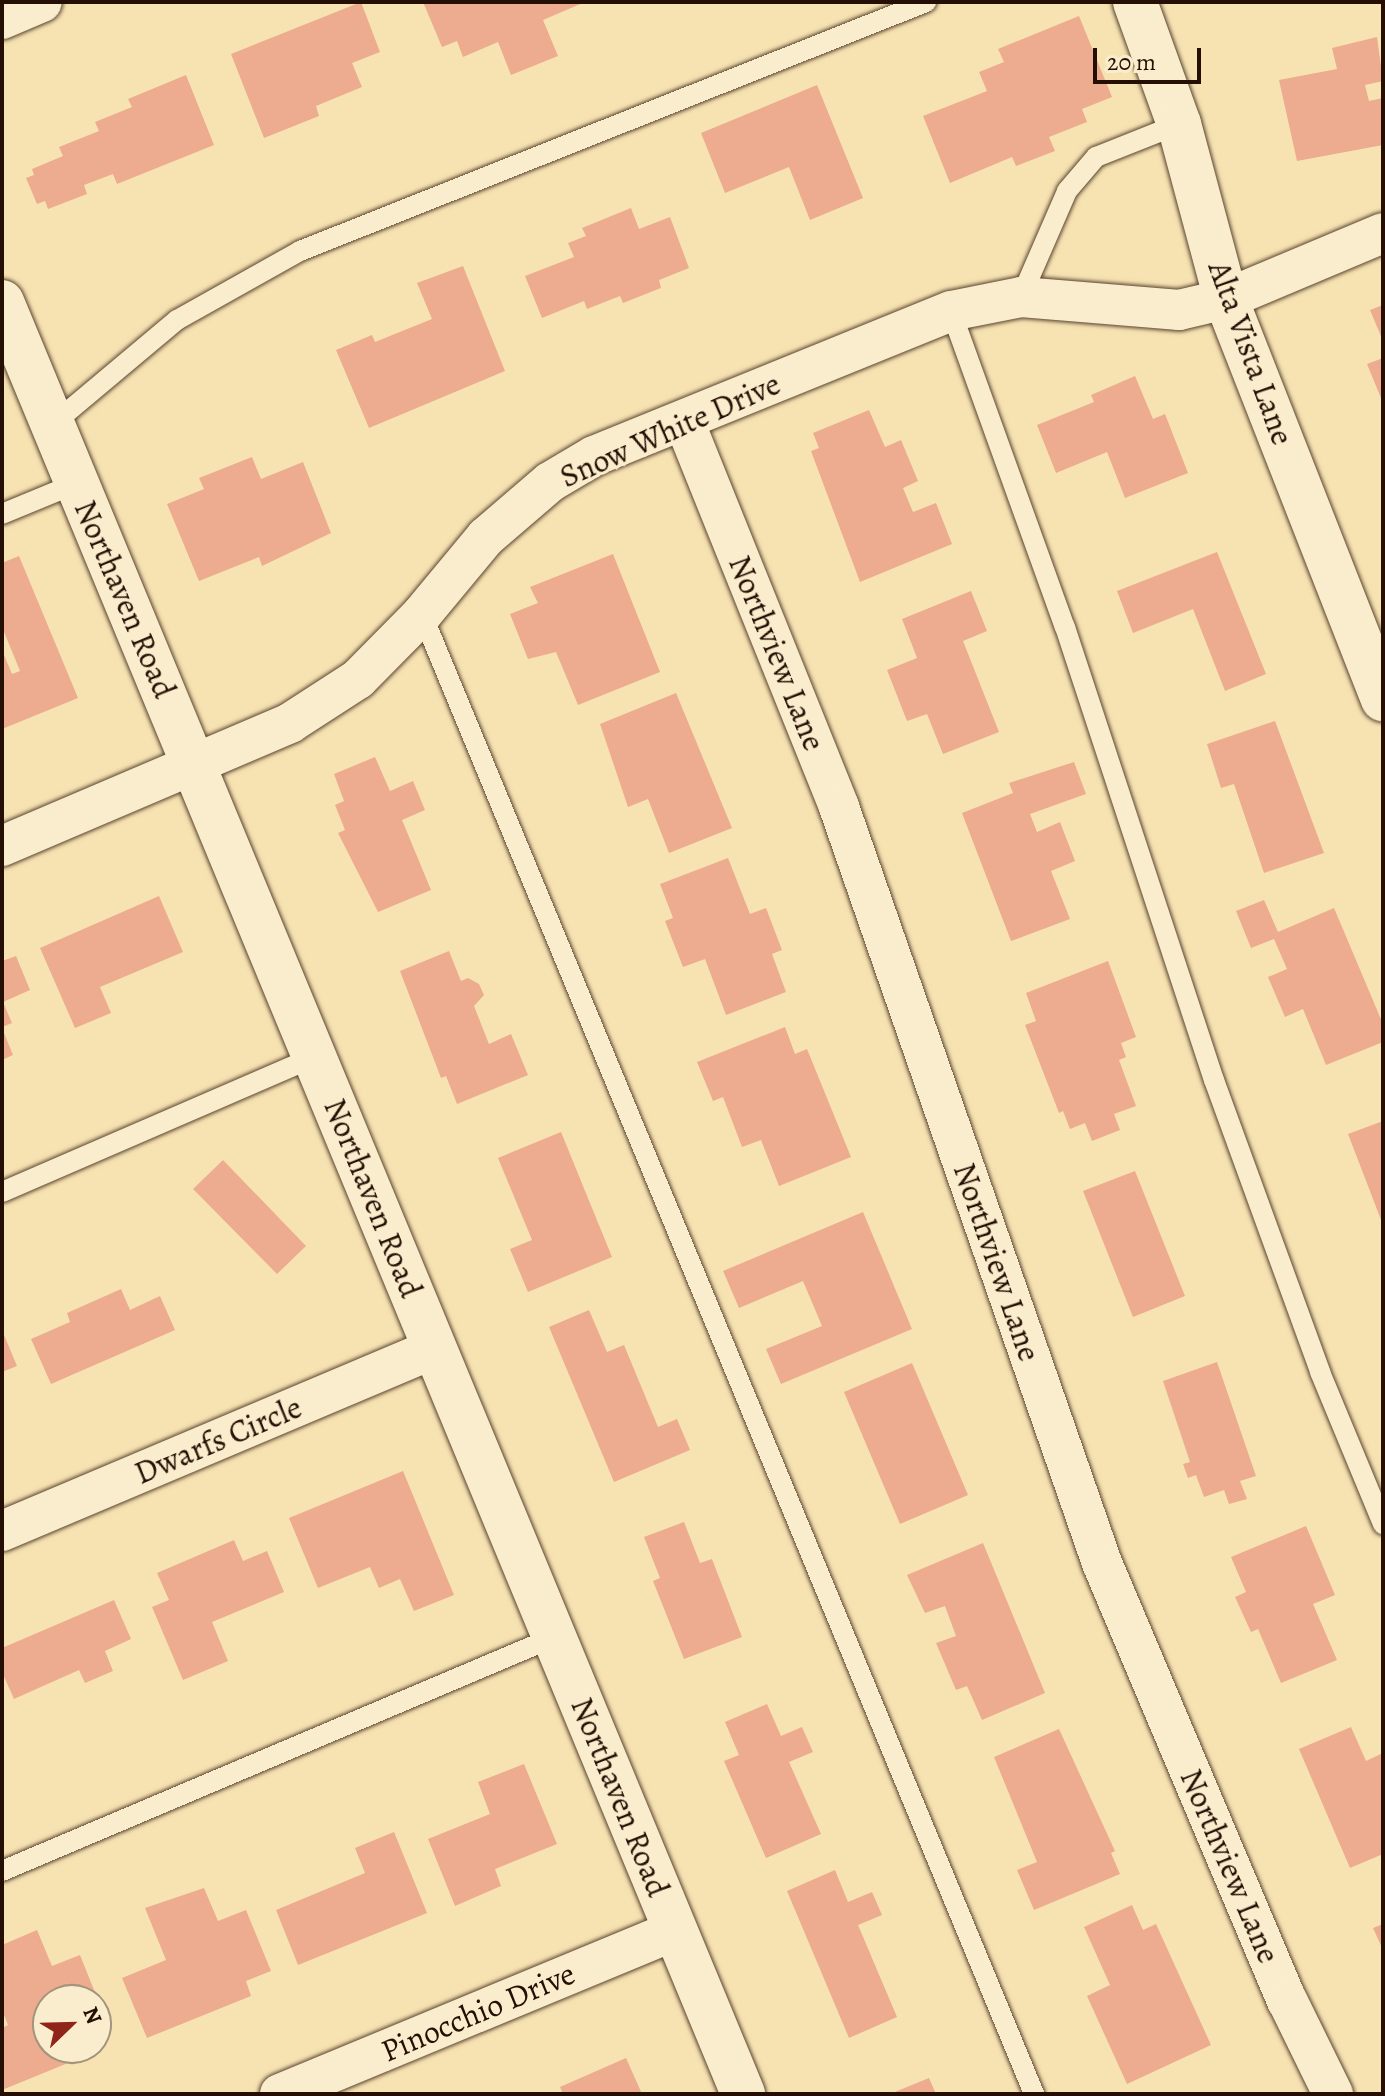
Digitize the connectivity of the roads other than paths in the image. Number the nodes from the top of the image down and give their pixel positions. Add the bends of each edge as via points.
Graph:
1 (42, 2) edge
2 (926, 2) edge
3 (1135, 2) edge
4 (2, 19) edge
5 (1179, 124) junction
6 (1383, 233) edge
7 (1021, 297) junction
8 (1226, 299) junction
9 (2, 302) edge
10 (951, 311) junction
11 (684, 421) junction
12 (53, 424) junction
13 (77, 483) junction
14 (2, 514) edge
15 (422, 614) junction
16 (1383, 699) edge
17 (194, 765) junction
18 (2, 846) edge
19 (314, 1057) junction
20 (2, 1192) edge
21 (435, 1348) junction
22 (1383, 1524) edge
23 (2, 1531) edge
24 (554, 1637) junction
25 (2, 1871) edge
26 (675, 1930) junction
27 (280, 2094) edge
28 (743, 2094) edge
29 (1034, 2094) edge
30 (1333, 2094) edge

1 - 4 street
2 - 12 lane via 300,251 177,320
3 - 5 street, Alta Vista Lane
5 - 7 lane via 1096,157 1067,191
5 - 8 street, Alta Vista Lane
6 - 8 street, Snow White Drive
7 - 8 street, Snow White Drive via 1179,310
7 - 10 street, Snow White Drive
8 - 16 street, Alta Vista Lane
9 - 12 street, Northaven Road
10 - 11 street, Snow White Drive
10 - 22 lane via 1065,627 1219,1094 1320,1372
11 - 15 street, Snow White Drive via 594,456 550,482 486,537
11 - 30 street, Northview Lane via 839,807 1102,1563 1287,2000
12 - 13 street, Northaven Road
13 - 14 lane
13 - 17 street, Northaven Road
15 - 17 street, Snow White Drive via 358,679 290,723
15 - 29 lane
17 - 18 street, Snow White Drive
17 - 19 street, Northaven Road
19 - 20 lane
19 - 21 street, Northaven Road
21 - 23 street, Dwarfs Circle
21 - 24 street, Northaven Road
24 - 25 lane
24 - 26 street, Northaven Road
26 - 27 street, Pinocchio Drive
26 - 28 street, Northaven Road

